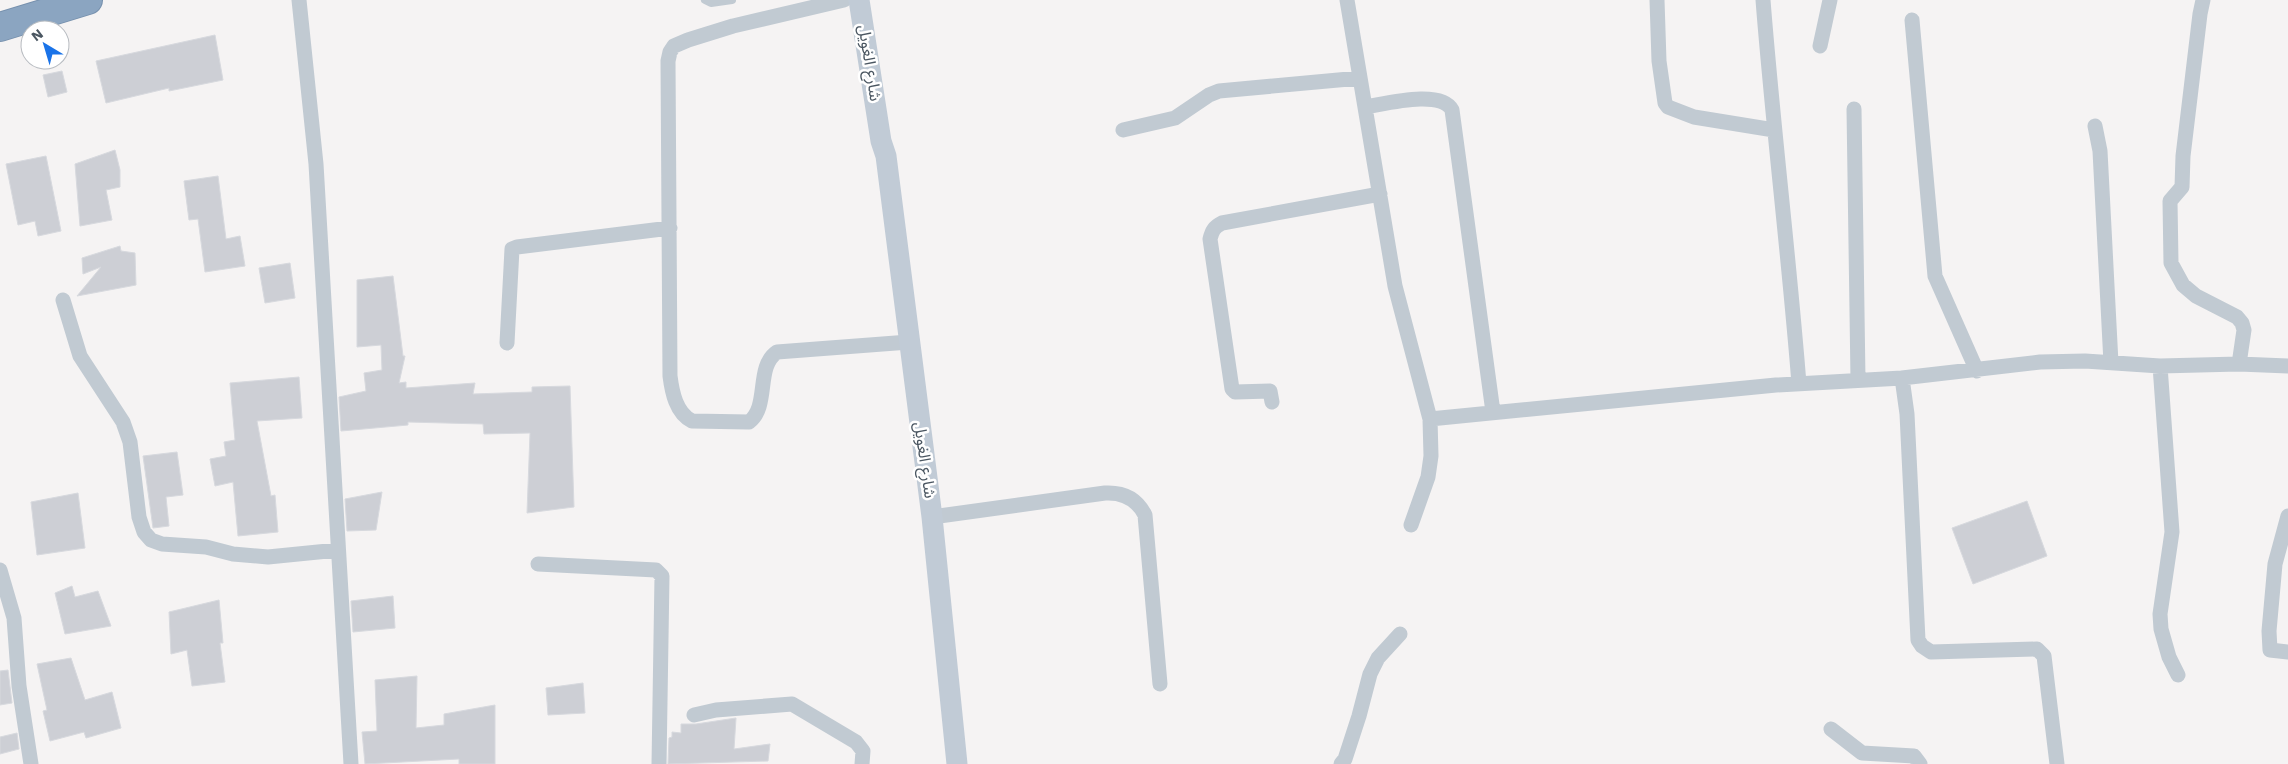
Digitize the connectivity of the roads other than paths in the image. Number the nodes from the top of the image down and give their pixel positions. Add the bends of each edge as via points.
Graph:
1 (88, 0) edge
2 (299, 0) edge
3 (705, 0) edge
4 (732, 0) edge
5 (844, 0) edge
6 (859, 0) edge
7 (874, 0) edge
8 (1347, 0) edge
9 (1657, 0) edge
10 (1762, 0) edge
11 (1830, 0) edge
12 (2203, 0) edge
13 (1912, 20) dead end
14 (0, 27) edge
15 (1820, 46) dead end
16 (1360, 78) junction
17 (1365, 107) junction
18 (1854, 109) dead end
19 (2095, 126) dead end
20 (1123, 130) dead end
21 (1774, 130) junction
22 (886, 156) junction
23 (1380, 194) junction
24 (670, 228) junction
25 (63, 300) dead end
26 (909, 342) junction
27 (507, 343) dead end
28 (2111, 362) junction
29 (2239, 364) junction
30 (2160, 366) junction
31 (2288, 366) edge
32 (1977, 371) junction
33 (1902, 378) junction
34 (1858, 379) junction
35 (1799, 384) junction
36 (1272, 402) dead end
37 (1493, 412) junction
38 (1430, 419) junction
39 (2288, 516) edge
40 (932, 517) junction
41 (1411, 525) dead end
42 (338, 550) junction
43 (538, 564) dead end
44 (0, 570) edge
45 (1400, 634) dead end
46 (2288, 652) edge
47 (2178, 675) dead end
48 (1160, 684) dead end
49 (694, 715) dead end
50 (1831, 729) dead end
51 (31, 764) edge
52 (351, 764) edge
53 (659, 764) edge
54 (862, 764) edge
55 (957, 764) edge
56 (1341, 764) edge
57 (1920, 764) edge
58 (2056, 764) edge

1 - 14 highway
2 - 42 street via 316,164
3 - 4 lane via 711,3
5 - 24 street via 734,26 674,46 668,60
6 - 22 street, شارع الغويل
7 - 22 street, شارع الغويل via 891,135
8 - 16 street
9 - 21 street via 1660,60 1668,107 1694,117
10 - 21 street
11 - 15 street
12 - 29 street via 2182,187 2170,201 2171,263 2183,285 2196,296 2237,317 2242,323 2244,330
13 - 32 street via 1935,276
16 - 17 street
16 - 20 street via 1219,91 1175,118
17 - 23 street
17 - 37 street via 1424,99 1440,100 1449,104 1452,110
18 - 34 street
19 - 28 street via 2100,152
21 - 35 street
22 - 26 street, شارع الغويل
23 - 36 street via 1222,223 1211,232 1232,389 1240,393 1270,390
23 - 38 street via 1395,286
24 - 26 street via 670,376 672,393 680,410 692,421 752,420 758,409 766,368 777,352
24 - 27 street via 512,249
25 - 42 street via 80,356 123,422 130,442 139,517 144,532 151,540 268,557
26 - 40 street, شارع الغويل
28 - 30 street
28 - 32 street via 2040,362
29 - 30 street
29 - 31 street
30 - 47 street via 2172,532 2160,614 2169,657
32 - 33 street
33 - 34 street
33 - 58 street via 1907,414 1918,640 1931,652 2037,648 2044,656
34 - 35 street
35 - 37 street
37 - 38 street
38 - 41 street via 1428,476
39 - 46 street via 2275,564 2269,631 2270,650
40 - 48 street via 1114,492 1128,496 1145,515
40 - 55 street, شارع الغويل
42 - 52 street
43 - 53 street via 656,570 662,576
44 - 51 street via 14,618 19,686
45 - 56 street via 1378,658 1370,674 1360,716
49 - 54 street via 716,710 792,704 856,742 863,751
50 - 57 street via 1862,754 1914,756

